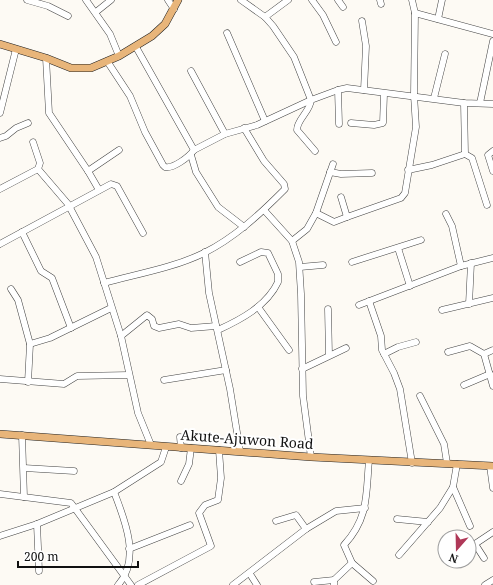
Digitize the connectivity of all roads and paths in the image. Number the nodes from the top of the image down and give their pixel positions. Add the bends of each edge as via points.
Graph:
1 (27, 0) edge
2 (52, 0) edge
3 (86, 0) edge
4 (111, 0) edge
5 (168, 0) edge
6 (178, 0) edge
7 (241, 0) edge
8 (288, 0) edge
9 (312, 0) edge
10 (338, 0) edge
11 (412, 0) edge
12 (442, 0) edge
13 (48, 6) junction
14 (343, 7) dead end
15 (174, 9) junction
16 (96, 12) junction
17 (415, 13) junction
18 (68, 16) dead end
19 (265, 17) junction
20 (438, 19) junction
21 (362, 21) dead end
22 (227, 33) dead end
23 (493, 34) edge
24 (493, 41) edge
25 (336, 42) dead end
26 (0, 44) edge
27 (136, 47) junction
28 (16, 49) junction
29 (445, 54) dead end
30 (119, 56) junction
31 (46, 58) junction
32 (107, 61) junction
33 (191, 71) dead end
34 (338, 90) junction
35 (364, 90) junction
36 (384, 94) junction
37 (414, 96) junction
38 (434, 98) junction
39 (312, 100) junction
40 (464, 103) junction
41 (480, 103) junction
42 (493, 104) edge
43 (0, 113) edge
44 (265, 121) junction
45 (351, 123) dead end
46 (28, 124) dead end
47 (340, 124) dead end
48 (244, 128) junction
49 (225, 134) junction
50 (0, 138) edge
51 (33, 142) dead end
52 (119, 150) dead end
53 (315, 151) dead end
54 (493, 151) edge
55 (192, 152) junction
56 (465, 154) junction
57 (333, 164) dead end
58 (38, 170) junction
59 (408, 170) junction
60 (88, 171) junction
61 (493, 171) edge
62 (330, 172) junction
63 (372, 173) dead end
64 (0, 189) edge
65 (99, 190) junction
66 (341, 197) dead end
67 (487, 205) dead end
68 (69, 209) junction
69 (264, 210) junction
70 (316, 213) junction
71 (446, 214) dead end
72 (347, 217) junction
73 (244, 227) junction
74 (22, 232) junction
75 (143, 233) dead end
76 (420, 240) dead end
77 (292, 241) junction
78 (0, 244) edge
79 (398, 248) junction
80 (205, 252) junction
81 (493, 258) edge
82 (240, 262) dead end
83 (352, 262) dead end
84 (471, 263) junction
85 (323, 264) dead end
86 (461, 266) junction
87 (300, 267) junction
88 (104, 283) junction
89 (410, 286) junction
90 (11, 289) dead end
91 (493, 298) edge
92 (369, 301) junction
93 (469, 304) junction
94 (359, 305) dead end
95 (258, 307) junction
96 (111, 308) junction
97 (328, 309) dead end
98 (442, 310) dead end
99 (71, 328) junction
100 (217, 328) junction
101 (121, 336) junction
102 (416, 342) dead end
103 (30, 344) junction
104 (346, 348) dead end
105 (289, 350) dead end
106 (493, 350) edge
107 (448, 352) dead end
108 (384, 354) junction
109 (484, 354) junction
110 (330, 355) junction
111 (302, 369) junction
112 (226, 370) junction
113 (490, 374) junction
114 (129, 375) junction
115 (0, 379) edge
116 (164, 380) dead end
117 (28, 382) junction
118 (464, 385) dead end
119 (493, 386) edge
120 (420, 396) dead end
121 (0, 434) edge
122 (22, 435) junction
123 (180, 438) dead end
124 (151, 445) junction
125 (166, 447) junction
126 (181, 448) junction
127 (191, 448) junction
128 (219, 450) junction
129 (240, 451) junction
130 (311, 456) junction
131 (369, 460) junction
132 (412, 463) junction
133 (447, 463) junction
134 (456, 464) junction
135 (492, 466) edge
136 (24, 468) junction
137 (74, 471) dead end
138 (181, 481) dead end
139 (453, 487) junction
140 (493, 488) edge
141 (114, 492) junction
142 (0, 494) edge
143 (24, 497) junction
144 (73, 508) junction
145 (365, 508) junction
146 (397, 519) dead end
147 (276, 521) dead end
148 (428, 522) junction
149 (37, 524) junction
150 (190, 525) dead end
151 (470, 526) dead end
152 (306, 529) junction
153 (493, 532) edge
154 (0, 536) edge
155 (477, 543) edge
156 (477, 547) edge
157 (129, 549) junction
158 (398, 555) dead end
159 (484, 558) dead end
160 (352, 563) junction
161 (39, 571) dead end
162 (250, 574) junction
163 (125, 577) junction
164 (493, 580) edge
165 (373, 581) dead end
166 (314, 582) dead end
167 (334, 582) edge
168 (118, 585) edge
169 (132, 585) edge
170 (138, 585) edge
171 (233, 585) edge
172 (256, 585) edge
173 (485, 585) edge

1 - 13 street
2 - 13 street
3 - 16 street
4 - 16 street
5 - 15 street
6 - 15 main road
7 - 19 street
8 - 19 street
9 - 25 street via 323,15
10 - 14 street
11 - 17 street
12 - 20 street
13 - 18 street
15 - 27 main road via 159,31
16 - 30 street via 110,34
17 - 20 street
17 - 37 street
19 - 39 street via 294,57
20 - 23 street
21 - 35 street via 366,46
22 - 44 street
24 - 41 street
26 - 28 main road
27 - 30 main road
27 - 55 street
28 - 31 main road
28 - 43 street
29 - 38 street
30 - 32 main road
31 - 32 main road via 71,68 91,68
31 - 60 street via 49,113
32 - 55 street via 130,96 145,132 165,167 170,167
33 - 49 street
34 - 35 street
34 - 39 street
34 - 47 street
35 - 36 street
36 - 37 street
36 - 45 street via 383,123
37 - 38 street
37 - 59 street via 416,127
38 - 40 street
39 - 44 street
39 - 53 street via 297,128
40 - 41 street
40 - 56 street
41 - 42 street
44 - 48 street
46 - 50 street
48 - 49 street
48 - 69 street via 264,161 285,186
49 - 55 street
51 - 58 street via 40,163
52 - 60 street
54 - 61 street via 488,155
55 - 73 street via 196,172 218,207
56 - 59 street
56 - 67 street via 472,158
57 - 62 street
58 - 64 street
58 - 68 street via 62,196
59 - 72 street via 404,196
60 - 65 street
62 - 63 street
62 - 70 street
65 - 68 street
65 - 75 street via 111,184 117,186
66 - 72 street
68 - 74 street
68 - 88 street via 96,257
69 - 73 street
69 - 77 street
70 - 72 street via 334,222
70 - 77 street via 307,229
71 - 86 street via 452,226
73 - 80 street
74 - 78 street
74 - 99 street via 41,271 52,278
76 - 79 street
77 - 87 street
79 - 83 street
79 - 89 street
80 - 88 street via 169,266
80 - 100 street via 209,293
81 - 84 street
82 - 95 street via 265,252 270,255 278,282
84 - 86 street
84 - 93 street
85 - 87 street
86 - 89 street
87 - 111 street
88 - 96 street
89 - 92 street
90 - 103 street via 18,300
91 - 93 street
92 - 94 street
92 - 108 street via 381,336
93 - 98 street
95 - 100 street via 236,322
95 - 105 street
96 - 99 street
96 - 101 street
97 - 110 street
99 - 103 street
100 - 101 street via 191,328 179,324 159,328 154,326 152,319 147,315
100 - 112 street
101 - 114 street
102 - 108 street
103 - 117 street
104 - 110 street
106 - 109 street
107 - 109 street via 470,346
108 - 132 street via 400,389
109 - 113 street
110 - 111 street
111 - 130 street
112 - 116 street
112 - 129 street
113 - 118 street
113 - 119 street
114 - 117 street via 77,376 64,384
114 - 124 street via 138,413
115 - 117 street
120 - 133 street via 444,444
121 - 122 main road, Akute-Ajuwon Road
122 - 124 main road, Akute-Ajuwon Road
122 - 136 street
123 - 126 street
124 - 125 main road, Akute-Ajuwon Road
125 - 126 main road, Akute-Ajuwon Road
125 - 141 street via 161,462
126 - 127 main road, Akute-Ajuwon Road
127 - 128 main road, Akute-Ajuwon Road
127 - 138 street via 189,464
128 - 129 main road, Akute-Ajuwon Road
128 - 170 street via 221,478 218,500 205,505 199,513 211,546
129 - 130 main road, Akute-Ajuwon Road
130 - 131 main road, Akute-Ajuwon Road
131 - 132 main road, Akute-Ajuwon Road
131 - 145 street
132 - 133 main road, Akute-Ajuwon Road
133 - 134 main road, Akute-Ajuwon Road
134 - 135 main road, Akute-Ajuwon Road
134 - 139 street
135 - 140 street
136 - 137 street
136 - 143 street
139 - 148 street
139 - 151 street
141 - 144 street
141 - 157 street via 124,519
142 - 143 street
143 - 144 street via 67,502 71,503
144 - 149 street
144 - 163 street
145 - 152 street via 336,511
145 - 160 street via 357,530 344,545
146 - 148 street
147 - 152 street via 296,515
148 - 158 street
149 - 154 street
149 - 161 street
150 - 157 street
152 - 162 street
153 - 155 street
156 - 159 street
157 - 163 street via 130,564
160 - 165 street
160 - 167 street
162 - 171 street
162 - 172 street
163 - 168 street
163 - 169 street
164 - 173 street
166 - 167 street

